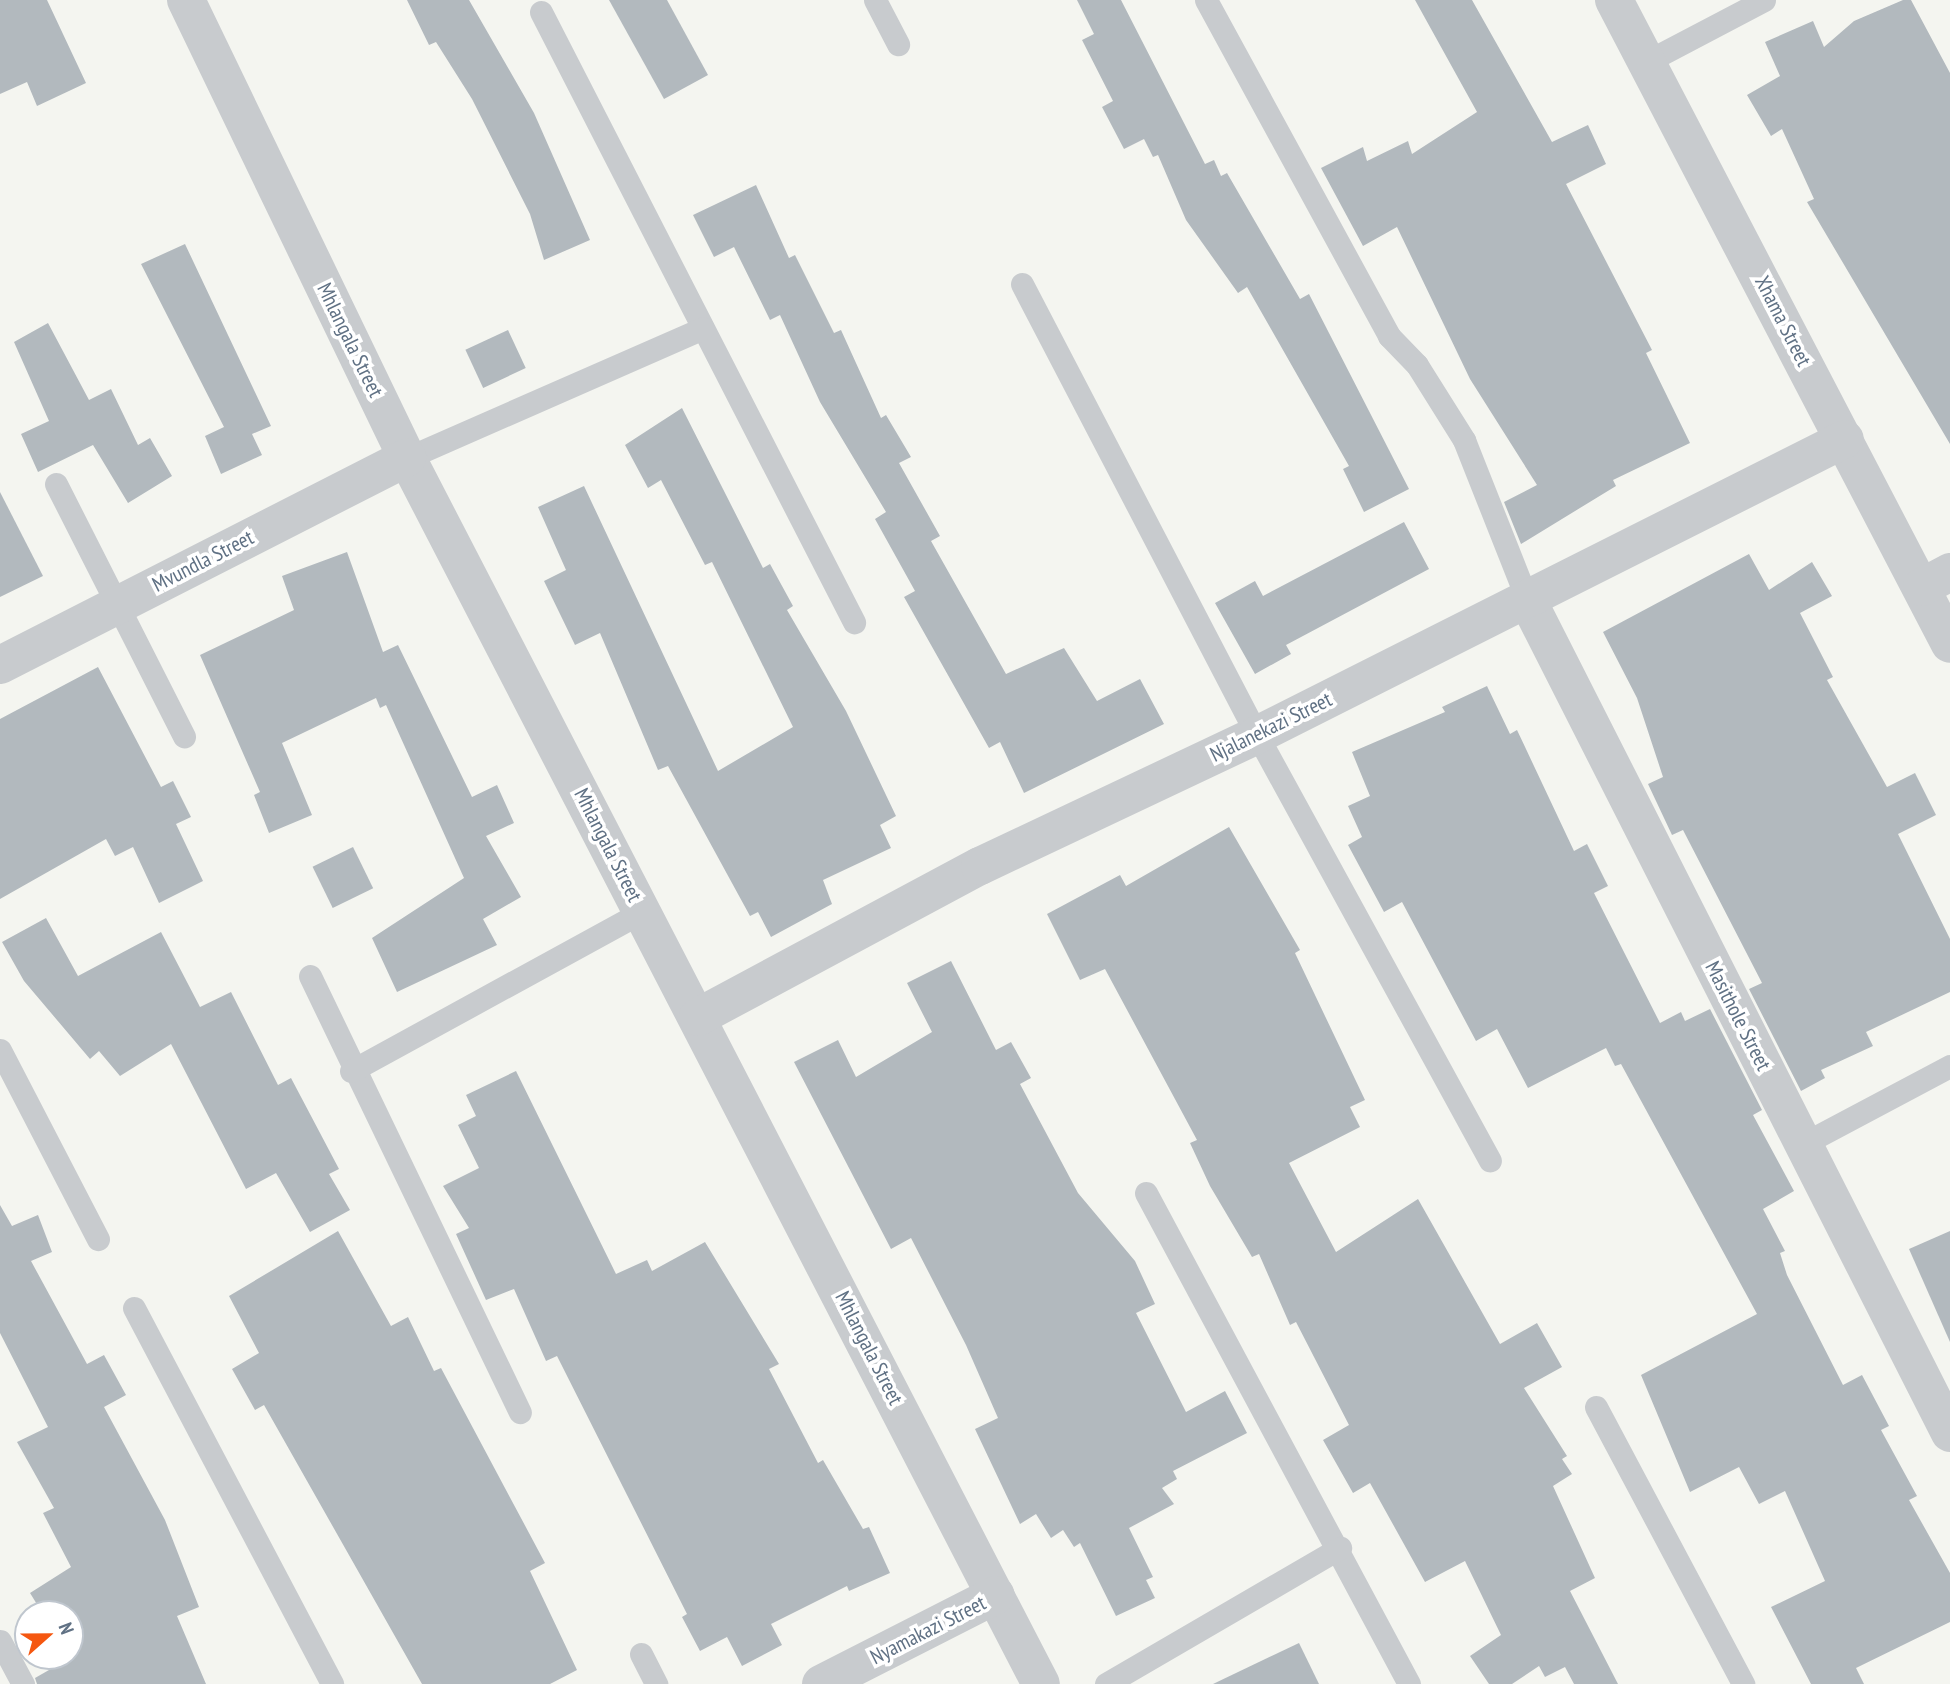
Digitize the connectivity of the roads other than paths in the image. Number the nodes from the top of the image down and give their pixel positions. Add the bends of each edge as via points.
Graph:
1 (186, 0) edge
2 (875, 0) edge
3 (1206, 0) edge
4 (1229, 0) edge
5 (1614, 0) edge
6 (1764, 0) edge
7 (541, 12) dead end
8 (1222, 29) junction
9 (898, 44) dead end
10 (1648, 61) junction
11 (1022, 285) dead end
12 (703, 328) junction
13 (1844, 439) junction
14 (407, 458) junction
15 (56, 484) dead end
16 (1936, 579) edge
17 (1527, 599) junction
18 (118, 604) junction
19 (855, 622) dead end
20 (1950, 643) edge
21 (0, 665) edge
22 (1257, 735) junction
23 (184, 736) dead end
24 (642, 912) junction
25 (310, 976) dead end
26 (698, 1017) junction
27 (0, 1050) edge
28 (1950, 1066) edge
29 (351, 1071) junction
30 (1803, 1144) junction
31 (1490, 1160) dead end
32 (1146, 1193) dead end
33 (98, 1239) dead end
34 (134, 1308) dead end
35 (1597, 1407) dead end
36 (520, 1412) dead end
37 (1950, 1433) edge
38 (1340, 1548) junction
39 (996, 1595) junction
40 (0, 1641) edge
41 (641, 1654) dead end
42 (23, 1684) edge
43 (332, 1684) edge
44 (656, 1684) edge
45 (821, 1684) edge
46 (1041, 1684) edge
47 (1106, 1684) edge
48 (1409, 1684) edge
49 (1743, 1684) edge

1 - 14 street, Mhlangala Street
2 - 9 lane
3 - 8 lane
4 - 8 lane
5 - 10 street, Xhama Street
6 - 10 lane
7 - 12 lane
8 - 17 lane via 1389,336 1418,365 1464,440
10 - 13 street, Xhama Street
11 - 22 lane
12 - 14 lane
12 - 19 lane
13 - 16 street, Xhama Street
13 - 17 street, Njalanekazi Street
14 - 18 street, Mvundla Street
14 - 24 street, Mhlangala Street
15 - 18 lane
16 - 20 street, Xhama Street
17 - 22 street, Njalanekazi Street
17 - 30 street, Masithole Street
18 - 21 street, Mvundla Street
18 - 23 lane
22 - 26 street, Njalanekazi Street via 980,866
22 - 31 lane
24 - 26 street, Mhlangala Street
24 - 29 lane
25 - 29 lane
26 - 39 street, Mhlangala Street
27 - 33 lane
28 - 30 lane
29 - 36 lane
30 - 37 street, Masithole Street
32 - 38 lane
34 - 43 lane
35 - 49 lane
38 - 47 lane
38 - 48 lane
39 - 45 street, Nyamakazi Street
39 - 46 street, Mhlangala Street
40 - 42 lane
41 - 44 lane

